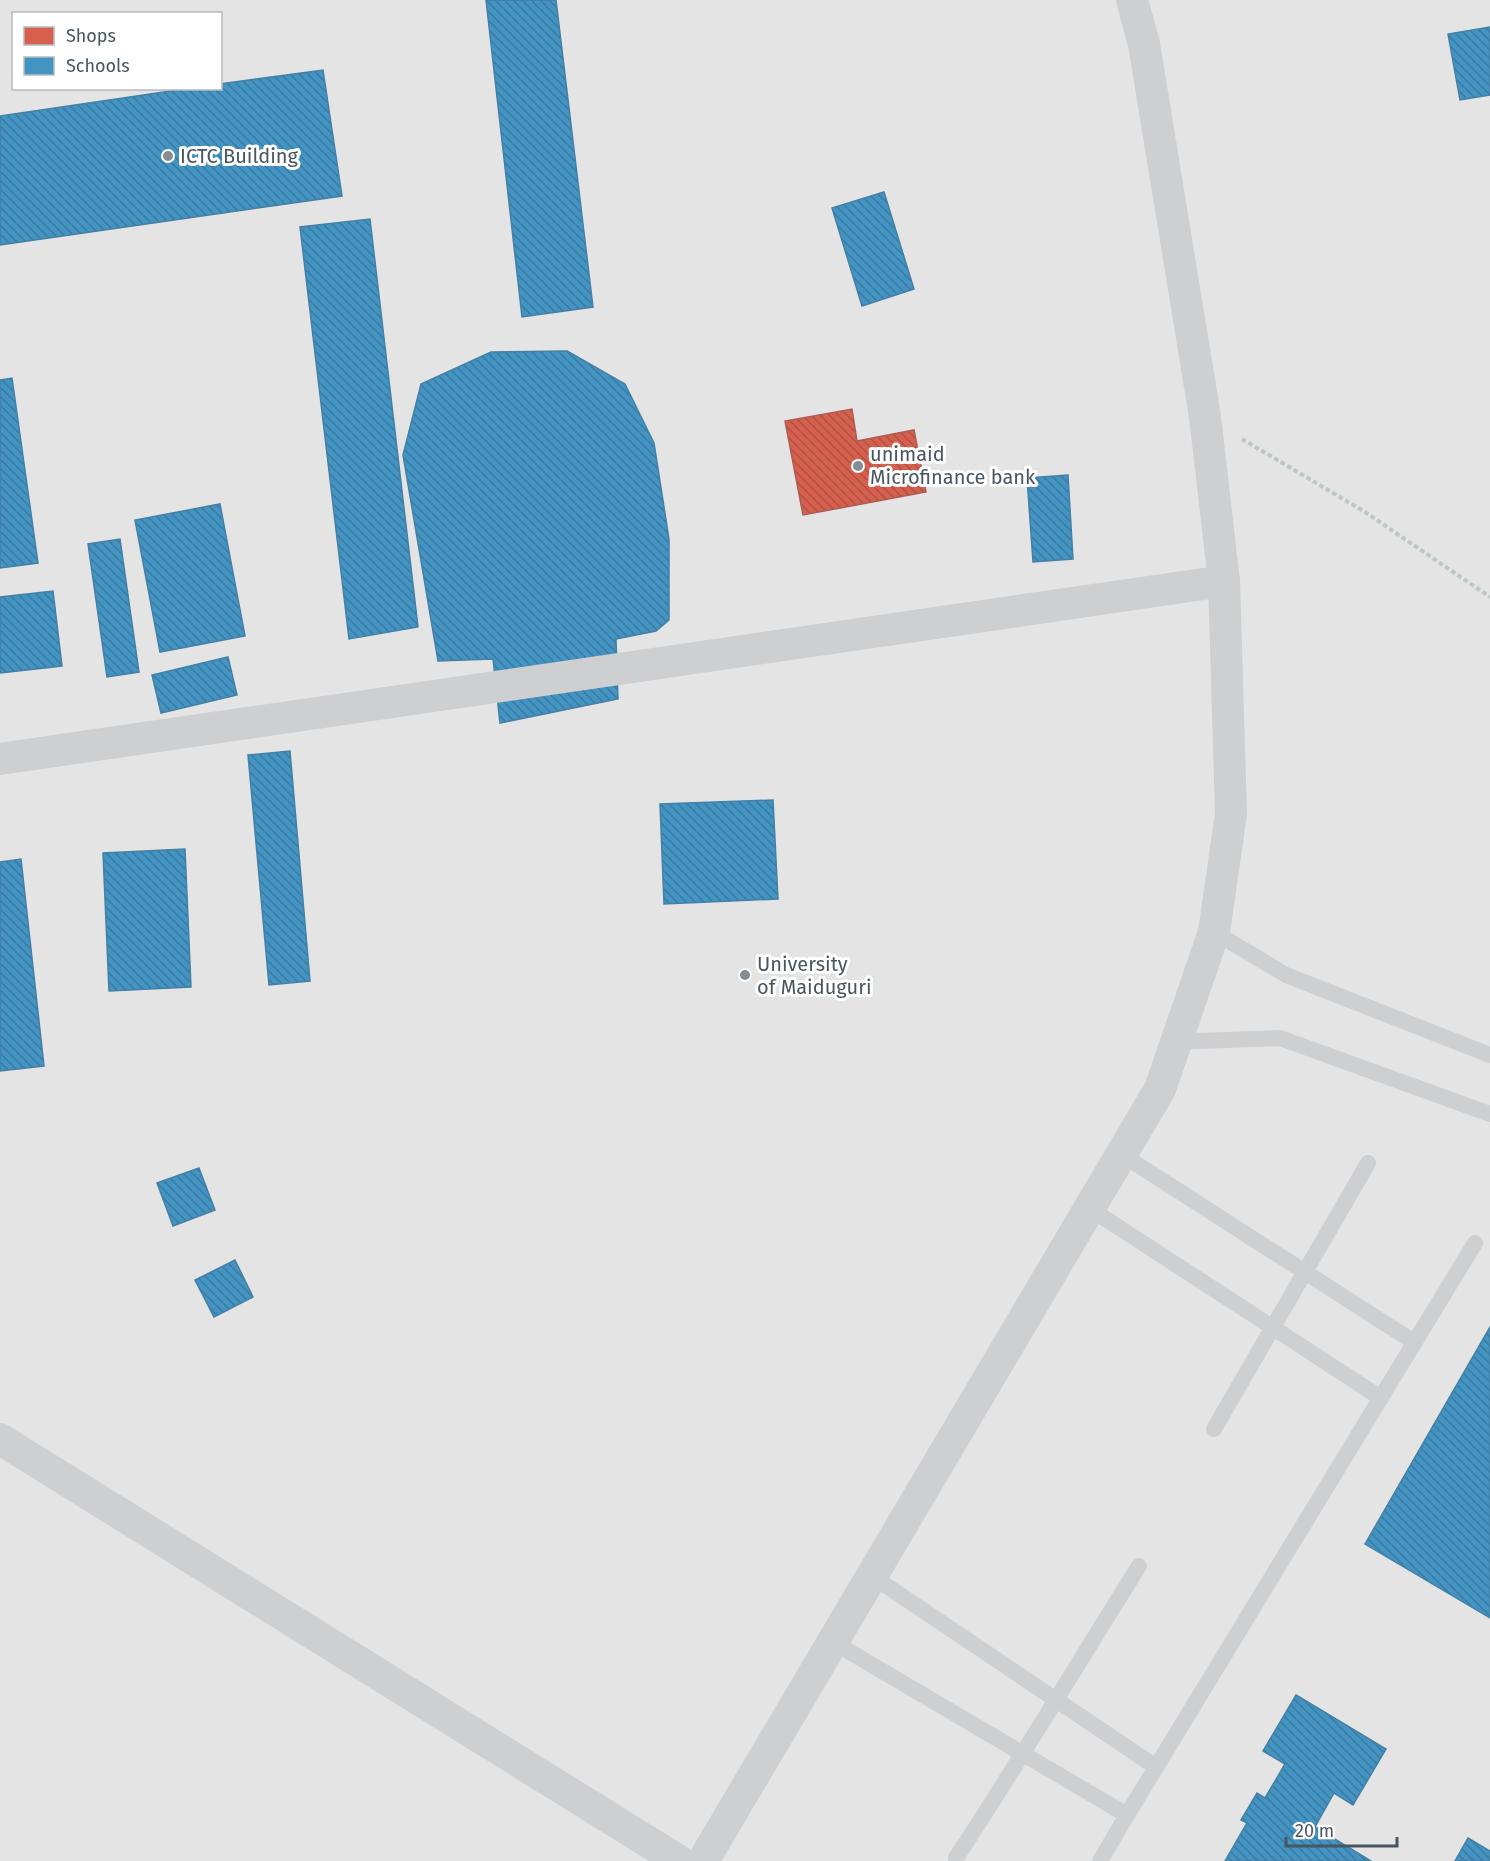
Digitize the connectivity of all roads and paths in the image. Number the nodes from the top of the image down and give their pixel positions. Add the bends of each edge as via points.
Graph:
1 (1132, 0) edge
2 (1151, 0) edge
3 (1144, 44) junction
4 (1205, 417) junction
5 (1224, 581) junction
6 (1490, 597) edge
7 (0, 759) edge
8 (1214, 932) junction
9 (1176, 1042) junction
10 (1490, 1055) edge
11 (1490, 1114) edge
12 (1121, 1154) junction
13 (1368, 1163) dead end
14 (1089, 1208) junction
15 (1475, 1243) dead end
16 (1304, 1272) junction
17 (1272, 1327) junction
18 (1414, 1342) junction
19 (1381, 1398) junction
20 (1214, 1429) dead end
21 (0, 1439) edge
22 (1139, 1566) dead end
23 (872, 1576) junction
24 (833, 1642) junction
25 (1056, 1699) junction
26 (1024, 1755) junction
27 (1156, 1767) junction
28 (1127, 1815) junction
29 (956, 1858) dead end
30 (679, 1861) edge
31 (704, 1861) edge
32 (1100, 1861) edge

1 - 3 street
2 - 3 street
3 - 4 street
4 - 5 street
4 - 6 path via 1365,512
5 - 7 street
5 - 8 street via 1232,814
8 - 9 street
8 - 10 lane via 1286,975
9 - 11 lane via 1280,1038
9 - 12 street via 1160,1089
12 - 14 street
12 - 16 lane
13 - 16 lane
14 - 17 lane
14 - 23 street
15 - 18 lane
16 - 17 lane
16 - 18 lane
17 - 19 lane
17 - 20 lane
18 - 19 lane
19 - 27 lane
21 - 30 street
22 - 25 lane
23 - 24 street
23 - 25 lane
24 - 26 lane
24 - 31 street
25 - 26 lane
25 - 27 lane
26 - 28 lane
26 - 29 lane
27 - 28 lane
28 - 32 lane

